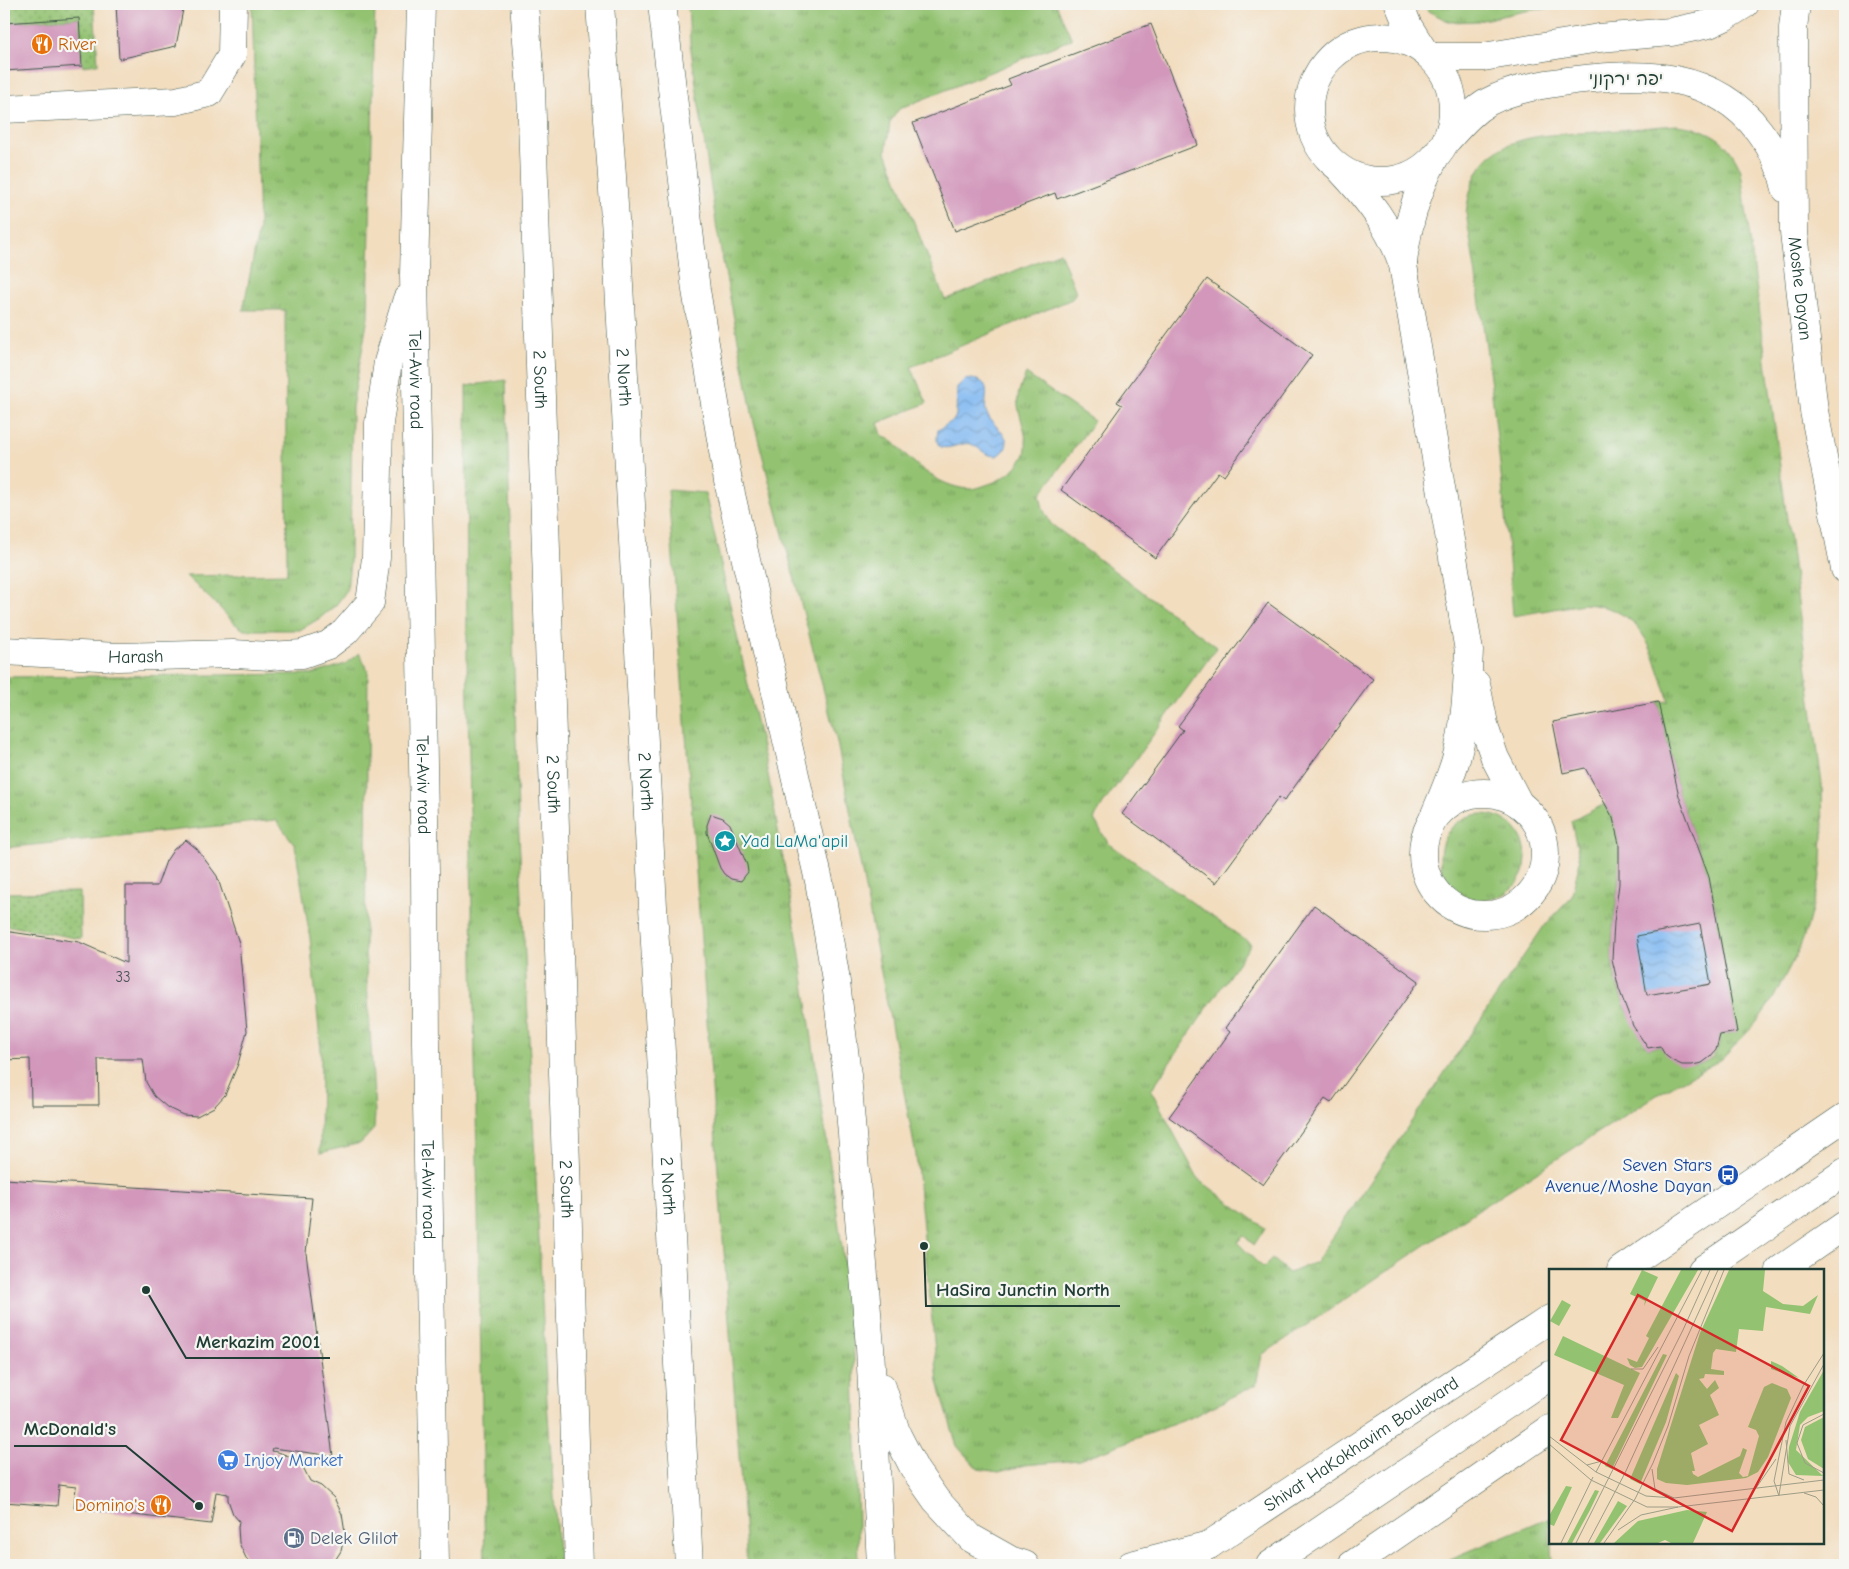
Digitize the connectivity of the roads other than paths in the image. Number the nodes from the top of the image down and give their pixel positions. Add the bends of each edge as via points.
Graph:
1 (233, 4) edge
2 (421, 4) edge
3 (524, 4) edge
4 (600, 4) edge
5 (662, 4) edge
6 (1399, 4) edge
7 (1744, 4) edge
8 (1796, 4) edge
9 (1427, 54) junction
10 (4, 109) edge
11 (1440, 150) junction
12 (1340, 169) junction
13 (1794, 232) junction
14 (1403, 265) junction
15 (414, 275) junction
16 (1845, 569) edge
17 (4, 651) edge
18 (1468, 659) junction
19 (1519, 804) junction
20 (1429, 828) junction
21 (1845, 1117) edge
22 (1845, 1172) edge
23 (1845, 1225) edge
24 (1622, 1269) edge
25 (1703, 1269) edge
26 (1781, 1269) edge
27 (1549, 1320) edge
28 (870, 1347) junction
29 (1549, 1376) edge
30 (1549, 1430) edge
31 (1209, 1545) junction
32 (689, 1563) edge
33 (435, 1564) edge
34 (579, 1564) edge
35 (881, 1565) edge
36 (1025, 1565) edge
37 (1132, 1565) edge
38 (1170, 1565) edge
39 (1270, 1565) edge
40 (1352, 1565) edge

1 - 10 main road via 232,55 209,93 176,101
2 - 15 main road, Tel-Aviv road
3 - 34 main road, 2 South via 531,99
4 - 32 main road, 2 North
5 - 28 main road via 696,290 728,481 819,881 835,974 847,1075
6 - 9 main road via 1408,26
7 - 9 main road via 1709,24 1671,32 1599,38 1483,57
8 - 13 main road, Moshe Dayan via 1793,28
9 - 11 main road via 1445,76 1453,97 1453,120
9 - 12 main road via 1402,40 1369,38 1337,52 1321,68 1312,88 1308,111 1310,122 1317,144
11 - 12 main road via 1415,173 1393,181 1360,179
11 - 13 main road, יפה ירקוני via 1465,120 1487,103 1528,87 1616,76 1653,76 1683,81 1726,100 1764,137 1783,173
11 - 14 main road via 1427,172 1413,209
12 - 14 main road via 1390,232
13 - 16 main road, Moshe Dayan via 1814,411
14 - 18 main road
15 - 17 main road, Harash via 388,362 379,423 376,558 370,603 350,627 328,645 302,654 118,657
15 - 33 main road, Tel-Aviv road
18 - 19 main road via 1490,744
18 - 20 main road via 1463,727 1457,758
19 - 20 main road via 1493,794 1464,796 1447,806
19 - 20 main road via 1538,826 1545,844 1545,863 1534,889 1521,903 1504,912 1485,916 1466,913 1449,905 1439,895 1430,883 1424,864
21 - 24 main road
22 - 25 main road
23 - 26 main road
27 - 31 main road, Shivat HaKokhavim Boulevard
28 - 35 main road
28 - 36 main road via 897,1435 914,1470 930,1493 971,1538
29 - 39 main road
30 - 40 main road
31 - 37 main road
31 - 38 main road, Shivat HaKokhavim Boulevard

